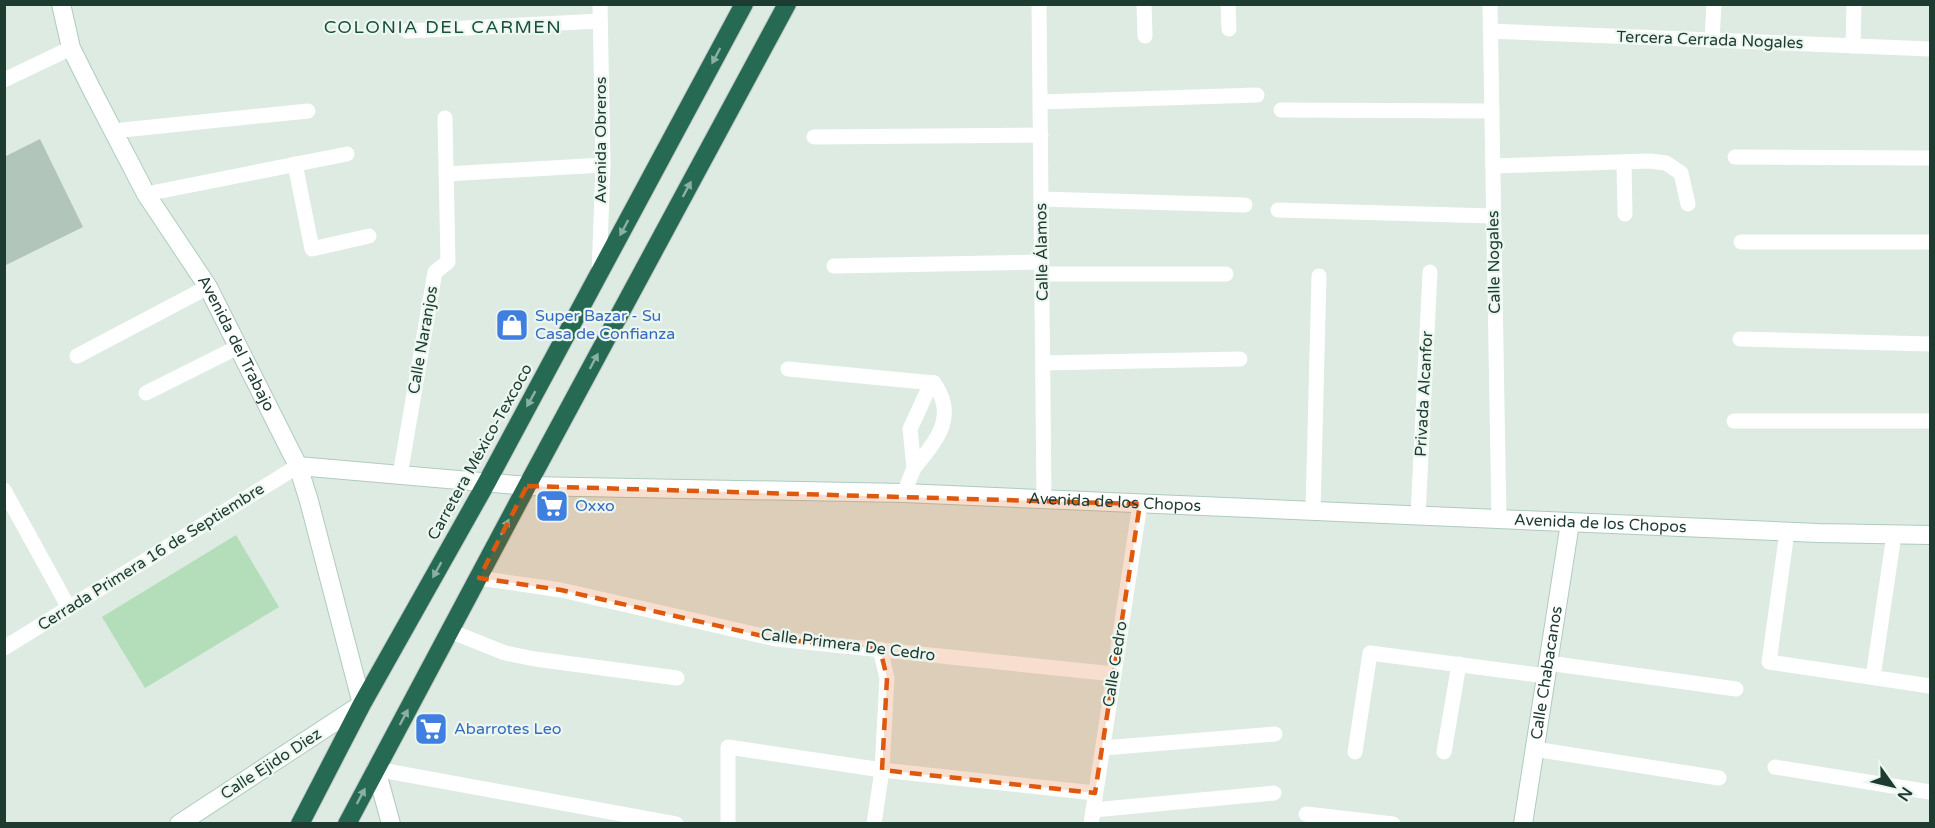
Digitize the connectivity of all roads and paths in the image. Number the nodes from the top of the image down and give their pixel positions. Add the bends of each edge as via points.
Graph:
1 (61, 4) edge
2 (600, 4) edge
3 (744, 4) edge
4 (788, 4) edge
5 (1039, 4) edge
6 (1144, 4) edge
7 (1228, 4) edge
8 (1490, 4) edge
9 (1714, 4) edge
10 (1854, 4) edge
11 (600, 21) junction
12 (1228, 29) dead end
13 (407, 31) dead end
14 (1490, 31) junction
15 (1145, 36) dead end
16 (1712, 40) junction
17 (1853, 46) junction
18 (71, 48) junction
19 (1930, 49) edge
20 (6, 76) edge
21 (1257, 95) dead end
22 (1040, 102) junction
23 (1281, 110) dead end
24 (308, 111) dead end
25 (1492, 111) junction
26 (445, 118) dead end
27 (113, 131) junction
28 (1041, 135) junction
29 (813, 137) dead end
30 (347, 154) dead end
31 (1735, 157) dead end
32 (1930, 158) edge
33 (1624, 162) junction
34 (295, 164) junction
35 (603, 165) junction
36 (1493, 166) junction
37 (446, 174) junction
38 (146, 194) junction
39 (1041, 199) junction
40 (1688, 204) dead end
41 (1245, 205) dead end
42 (1278, 210) dead end
43 (1626, 214) dead end
44 (1493, 216) junction
45 (369, 236) dead end
46 (1742, 242) dead end
47 (1930, 242) edge
48 (834, 266) dead end
49 (1042, 268) junction
50 (1430, 272) dead end
51 (1226, 274) dead end
52 (599, 276) junction
53 (1319, 276) dead end
54 (208, 287) junction
55 (1740, 339) dead end
56 (1930, 344) edge
57 (238, 347) junction
58 (77, 356) dead end
59 (1240, 359) dead end
60 (1043, 363) junction
61 (788, 369) dead end
62 (934, 383) junction
63 (146, 393) dead end
64 (1734, 421) dead end
65 (1930, 421) edge
66 (298, 466) junction
67 (914, 468) junction
68 (400, 475) junction
69 (487, 482) junction
70 (526, 486) junction
71 (4, 490) edge
72 (904, 493) junction
73 (1044, 499) junction
74 (1140, 504) junction
75 (1313, 511) junction
76 (1418, 516) junction
77 (1498, 519) junction
78 (1570, 523) junction
79 (1787, 532) junction
80 (1894, 535) junction
81 (1930, 535) edge
82 (479, 578) junction
83 (69, 608) junction
84 (450, 631) junction
85 (4, 648) edge
86 (880, 649) junction
87 (1459, 664) junction
88 (1547, 669) junction
89 (1114, 674) junction
90 (1873, 677) junction
91 (677, 678) dead end
92 (1930, 686) edge
93 (1736, 689) dead end
94 (362, 704) junction
95 (1275, 734) dead end
96 (1102, 748) junction
97 (1534, 750) junction
98 (1355, 752) dead end
99 (1444, 752) dead end
100 (1775, 767) dead end
101 (376, 769) junction
102 (882, 770) junction
103 (1719, 778) dead end
104 (1930, 792) edge
105 (1095, 793) junction
106 (1274, 793) dead end
107 (1306, 814) dead end
108 (1092, 817) edge
109 (179, 824) edge
110 (300, 824) edge
111 (347, 824) edge
112 (391, 824) edge
113 (676, 824) edge
114 (728, 824) edge
115 (874, 824) edge
116 (1393, 824) edge
117 (1523, 824) edge

1 - 18 street, Avenida del Trabajo
2 - 11 street, Avenida Obreros
3 -> 52 highway, Carretera México-Texcoco
70 -> 4 highway
5 - 22 street, Calle Álamos
6 - 15 street
7 - 12 street
8 - 14 street, Calle Nogales
9 - 16 street
10 - 17 street
11 - 13 street
11 - 35 street, Avenida Obreros
14 - 16 street, Tercera Cerrada Nogales
14 - 25 street, Calle Nogales
16 - 17 street, Tercera Cerrada Nogales
17 - 19 street, Tercera Cerrada Nogales
18 - 20 street
18 - 27 street, Avenida del Trabajo
21 - 22 street
22 - 28 street, Calle Álamos
23 - 25 street
24 - 27 street
25 - 36 street, Calle Nogales
26 - 37 street, Calle Naranjos
27 - 38 street, Avenida del Trabajo
28 - 29 street
28 - 39 street, Calle Álamos
30 - 34 street
31 - 32 street
33 - 36 street
33 - 40 street via 1666,163 1681,173
33 - 43 street
34 - 38 street
34 - 45 street via 312,249
35 - 37 street
35 - 52 street, Avenida Obreros
36 - 44 street, Calle Nogales
37 - 68 street, Calle Naranjos via 448,262 435,272
38 - 54 street, Avenida del Trabajo
39 - 41 street
39 - 49 street, Calle Álamos
42 - 44 street
44 - 77 street, Calle Nogales
46 - 47 street
48 - 49 street
49 - 51 street
49 - 60 street, Calle Álamos
50 - 76 street, Privada Alcanfor
52 -> 69 highway, Carretera México-Texcoco
53 - 75 street
54 - 57 street, Avenida del Trabajo
54 - 58 street
55 - 56 street
57 - 63 street
57 - 66 street, Avenida del Trabajo
59 - 60 street
60 - 73 street, Calle Álamos
61 - 62 street
62 - 67 street via 910,429
62 - 67 street via 943,395 945,411 940,432
64 - 65 street
66 - 68 street, Avenida de los Chopos
66 - 83 street, Cerrada Primera 16 de Septiembre
66 - 94 street, Avenida del Trabajo
67 - 72 street
68 - 69 street, Avenida de los Chopos
69 - 70 street, Avenida de los Chopos
69 -> 94 highway, Carretera México-Texcoco
70 - 72 street, Avenida de los Chopos
82 -> 70 highway
71 - 83 street
72 - 73 street, Avenida de los Chopos
73 - 74 street, Avenida de los Chopos
74 - 75 street, Avenida de los Chopos
74 - 89 street, Calle Cedro
75 - 76 street, Avenida de los Chopos
76 - 77 street, Avenida de los Chopos
77 - 78 street, Avenida de los Chopos
78 - 79 street, Avenida de los Chopos
78 - 88 street, Calle Chabacanos
79 - 80 street, Avenida de los Chopos
79 - 90 street via 1769,662
80 - 81 street, Avenida de los Chopos
80 - 90 street
82 - 84 highway
82 - 86 street, Calle Primera De Cedro via 561,590 776,639
83 - 85 street, Cerrada Primera 16 de Septiembre
84 - 91 street via 505,653
101 -> 84 highway
86 - 89 street, Calle Primera De Cedro
86 - 102 street via 886,678
87 - 88 street
87 - 98 street via 1370,653
87 - 99 street
88 - 93 street
88 - 97 street, Calle Chabacanos
89 - 96 street, Calle Cedro
90 - 92 street
94 - 109 street, Calle Ejido Diez
94 - 110 highway, Carretera México-Texcoco
95 - 96 street
96 - 105 street, Calle Cedro
97 - 103 street
97 - 117 street, Calle Chabacanos
100 - 104 street
111 -> 101 highway
101 - 112 street
101 - 113 street
102 - 105 street
102 - 114 street via 728,747
102 - 115 street
105 - 108 street, Calle Cedro
106 - 108 street
107 - 116 street

